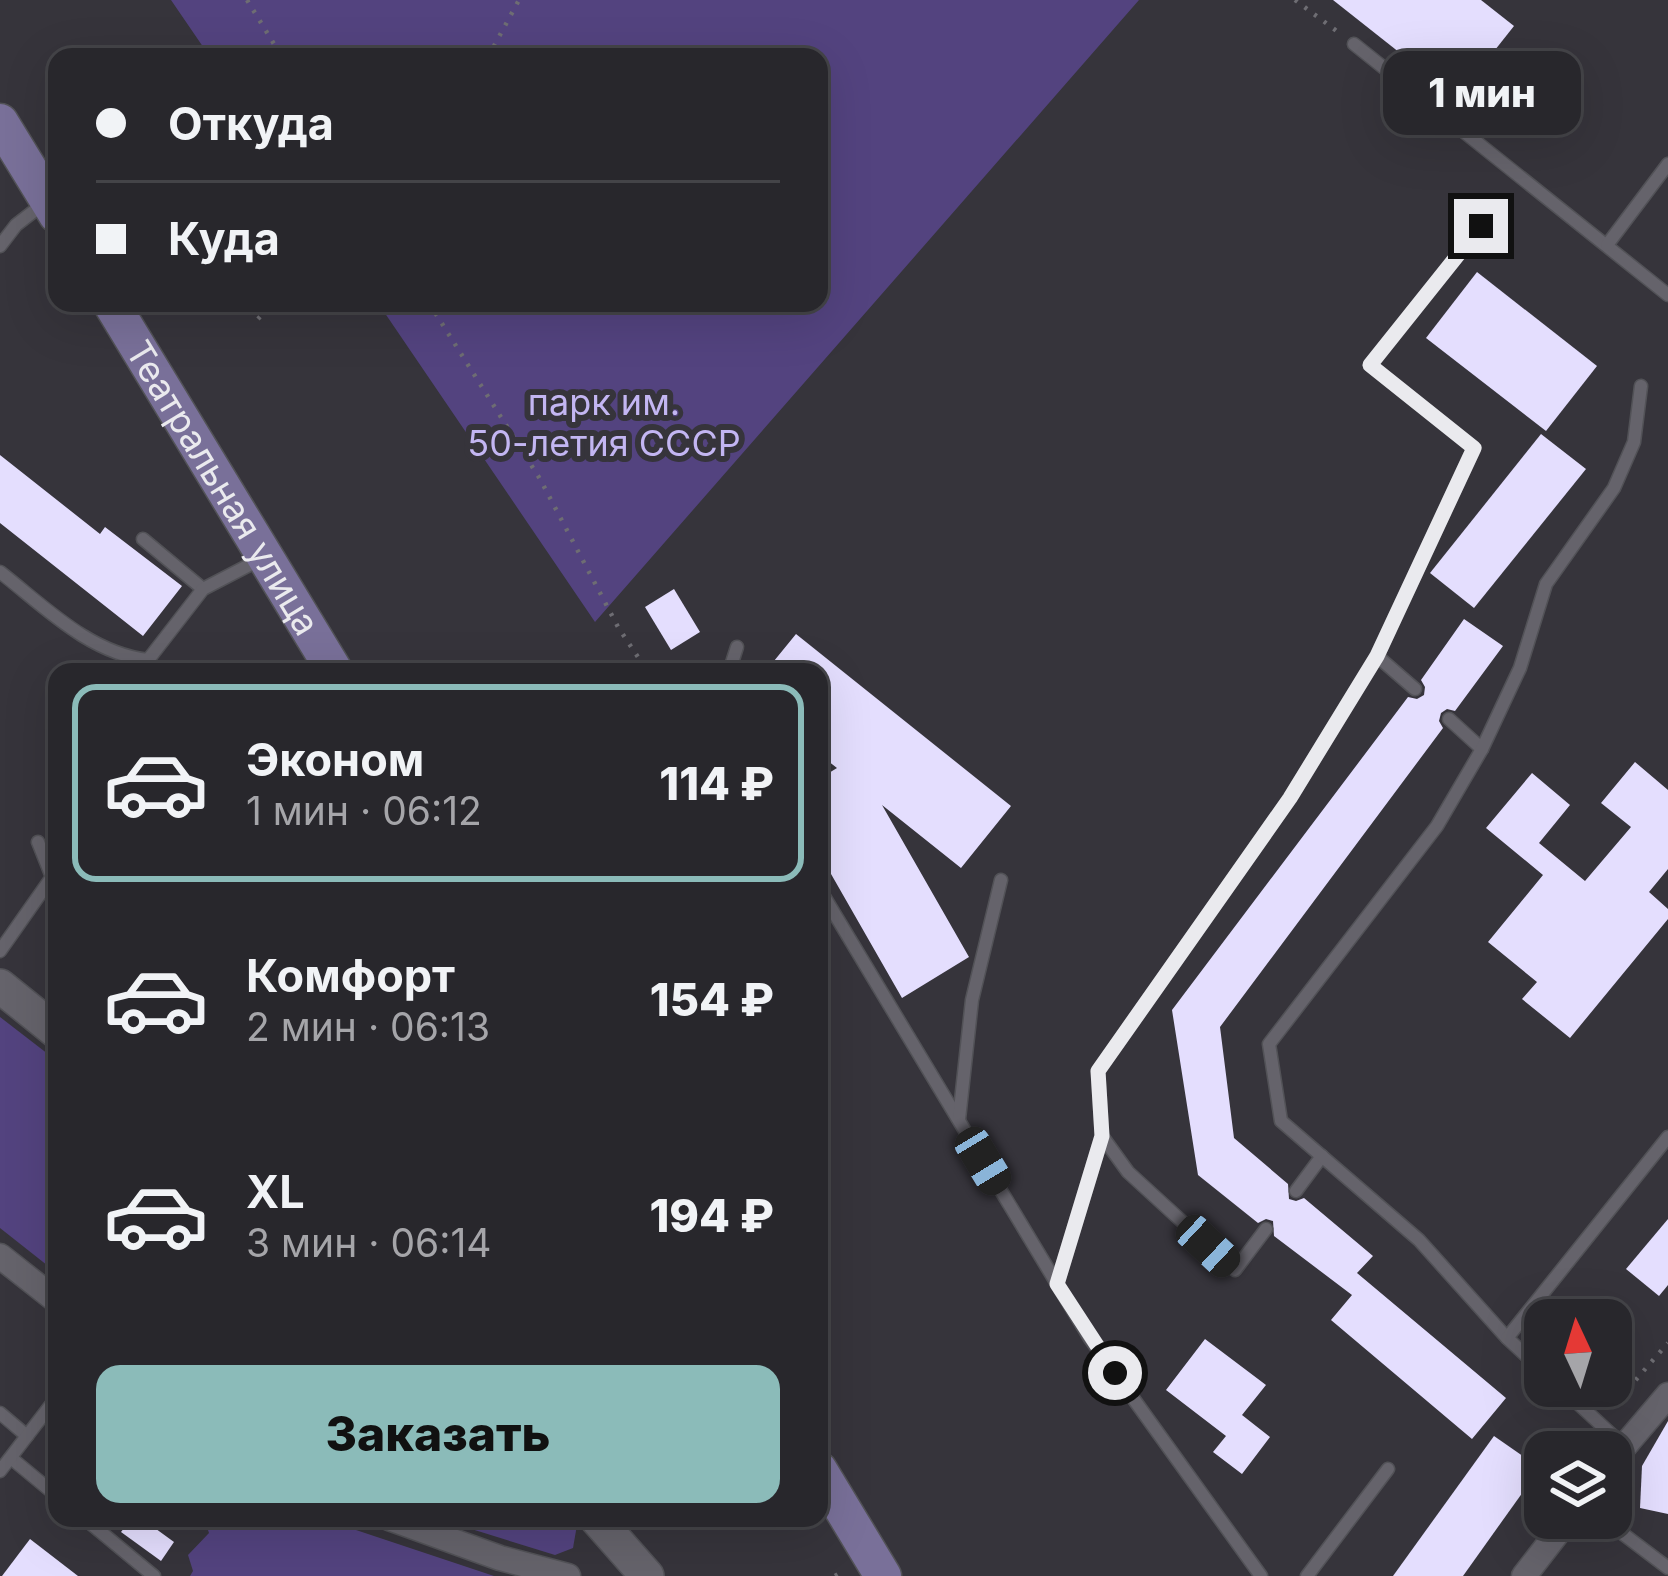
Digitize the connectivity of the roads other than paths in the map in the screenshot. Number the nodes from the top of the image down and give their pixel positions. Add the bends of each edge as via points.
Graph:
1 (1354, 44) road end
2 (0, 122) edge
3 (1668, 164) edge
4 (48, 201) edge
5 (48, 210) edge
6 (1481, 226) dead end
7 (1607, 245) junction
8 (0, 247) edge
9 (1668, 295) edge
10 (116, 312) edge
11 (1641, 386) dead end
12 (143, 539) dead end
13 (265, 556) junction
14 (0, 572) edge
15 (203, 589) junction
16 (737, 647) dead end
17 (1377, 656) junction
18 (330, 663) edge
19 (732, 663) edge
20 (1414, 689) dead end
21 (1449, 719) dead end
22 (1482, 748) junction
23 (38, 842) dead end
24 (48, 867) edge
25 (1001, 880) dead end
26 (48, 883) edge
27 (828, 902) edge
28 (0, 951) edge
29 (0, 986) edge
30 (48, 1025) edge
31 (958, 1120) junction
32 (1102, 1136) junction
33 (1668, 1137) edge
34 (1322, 1156) junction
35 (1296, 1191) dead end
36 (1266, 1229) dead end
37 (0, 1256) edge
38 (1057, 1284) junction
39 (48, 1294) edge
40 (1508, 1338) junction
41 (1524, 1353) edge
42 (1668, 1395) edge
43 (1581, 1407) edge
44 (48, 1409) edge
45 (0, 1413) edge
46 (1603, 1431) edge
47 (27, 1436) junction
48 (1632, 1437) edge
49 (11, 1458) junction
50 (1388, 1469) dead end
51 (0, 1471) edge
52 (828, 1485) edge
53 (48, 1489) edge
54 (95, 1527) edge
55 (414, 1527) edge
56 (604, 1527) edge
57 (1553, 1539) edge
58 (1630, 1539) edge
59 (1668, 1568) edge
60 (154, 1576) edge
61 (568, 1576) edge
62 (647, 1576) edge
63 (883, 1576) edge
64 (1261, 1576) edge
65 (1307, 1576) edge
66 (1524, 1576) edge

1 - 7 lane
2 - 4 main road
3 - 7 lane
5 - 8 lane via 16,225
6 - 17 lane via 1370,365 1474,448
7 - 9 lane
10 - 13 main road, Театральная улица
11 - 22 lane via 1634,442 1614,488 1546,584 1520,668
12 - 15 lane
13 - 15 lane
13 - 18 main road, Театральная улица
14 - 15 lane via 88,640 148,660
16 - 19 lane
17 - 20 lane
17 - 32 lane via 1290,798 1098,1071
21 - 22 lane
22 - 34 lane via 1436,826 1269,1044 1281,1121
23 - 24 lane
25 - 31 lane via 972,1000
26 - 28 lane
27 - 31 lane
29 - 30 street
31 - 38 lane
32 - 36 lane via 1128,1172 1234,1270
32 - 38 lane
33 - 40 lane
34 - 35 lane
34 - 40 lane via 1419,1240
37 - 39 street
38 - 64 lane
40 - 41 lane
42 - 48 street
43 - 46 lane
44 - 47 lane
45 - 47 lane
47 - 49 lane
49 - 51 lane
49 - 53 lane
50 - 65 lane
52 - 63 main road
54 - 60 lane
55 - 61 street
56 - 62 street
57 - 66 street
58 - 59 lane

